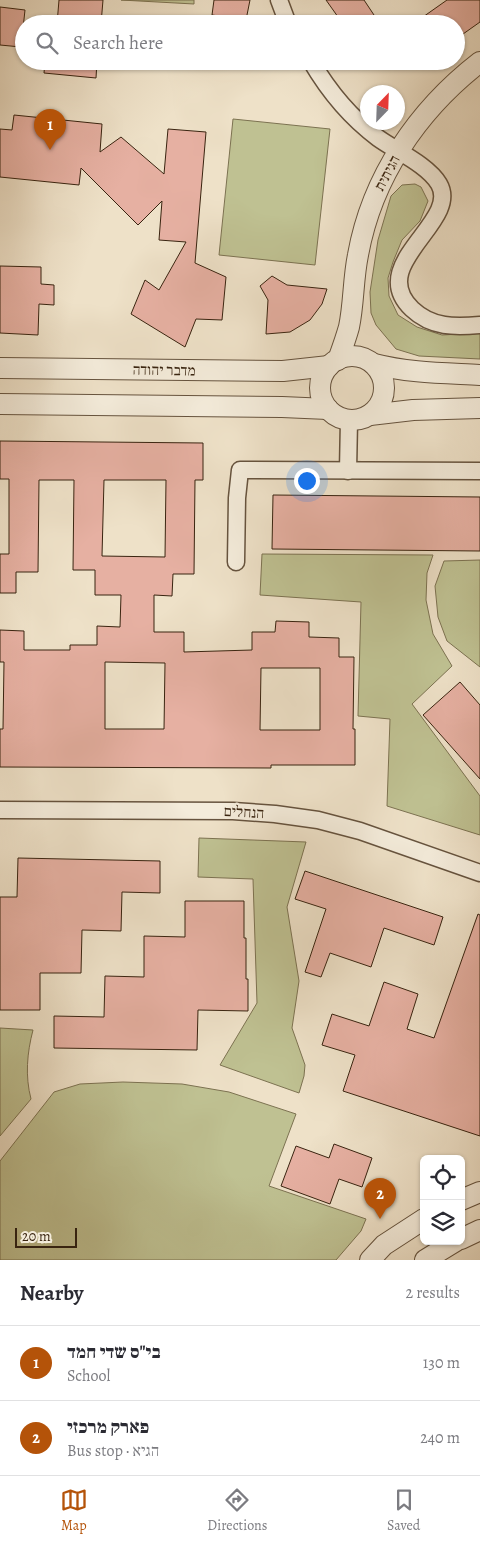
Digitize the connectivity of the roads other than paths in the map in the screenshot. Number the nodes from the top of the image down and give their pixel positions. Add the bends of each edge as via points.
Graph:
1 (279, 0) edge
2 (285, 15) edge
3 (480, 62) edge
4 (317, 70) edge
5 (398, 152) junction
6 (351, 312) junction
7 (480, 325) edge
8 (370, 362) junction
9 (333, 363) junction
10 (0, 368) edge
11 (480, 375) edge
12 (0, 404) edge
13 (480, 408) edge
14 (328, 409) junction
15 (370, 415) junction
16 (349, 420) junction
17 (348, 471) junction
18 (480, 471) edge
19 (236, 562) dead end
20 (0, 810) edge
21 (480, 873) edge
22 (480, 1192) edge
23 (465, 1198) edge
24 (420, 1222) edge
25 (480, 1230) edge
26 (465, 1237) edge
27 (449, 1245) edge
28 (370, 1260) edge
29 (425, 1260) edge

1 - 2 street
3 - 5 street, הגיתית via 436,101
4 - 5 street via 358,122
5 - 6 street, הגיתית via 374,196 365,225
5 - 7 street via 433,175 440,186 441,197 433,221 403,264 402,294 408,306 428,322 456,327
6 - 8 street, הגיתית
6 - 9 street, הגיתית via 345,341
8 - 9 street via 348,356
8 - 11 street via 396,370
8 - 15 street via 381,373 384,395
9 - 10 street, מדבר יהודה via 283,371
9 - 14 street via 322,375 320,388
12 - 14 street
13 - 15 street
14 - 16 street
15 - 16 street
16 - 17 street
17 - 18 street
17 - 19 street via 240,470
20 - 21 street, הנחלים via 275,814 318,820 360,831
22 - 23 street
24 - 28 street via 384,1245
25 - 26 street
27 - 29 street

